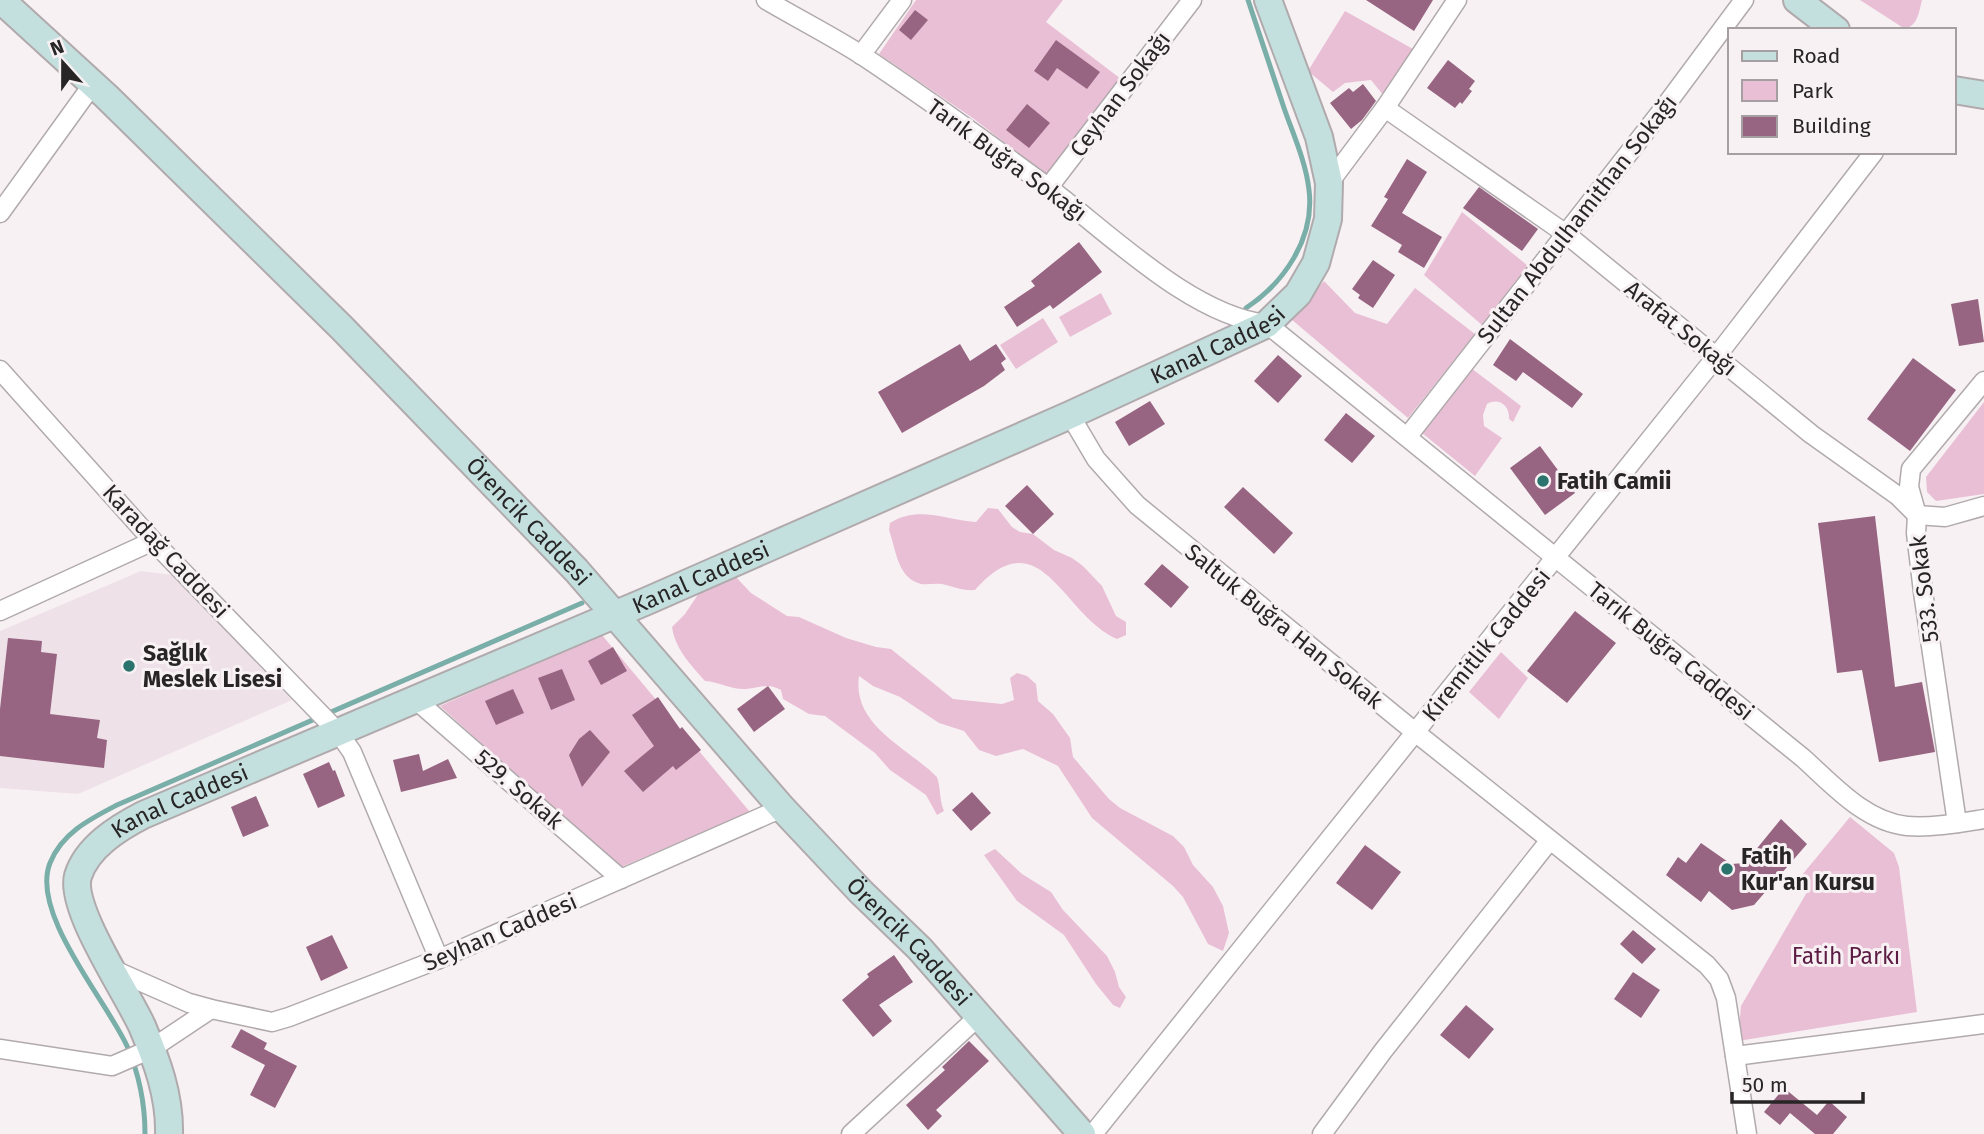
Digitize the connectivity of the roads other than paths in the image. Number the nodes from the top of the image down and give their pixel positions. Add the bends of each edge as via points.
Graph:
1 (1, 0) edge
2 (766, 0) edge
3 (902, 0) edge
4 (1192, 0) edge
5 (1268, 0) edge
6 (1457, 0) edge
7 (1744, 0) edge
8 (1797, 0) edge
9 (1833, 28) edge
10 (861, 55) junction
11 (93, 84) junction
12 (1956, 89) edge
13 (1984, 95) edge
14 (1385, 108) junction
15 (1872, 154) edge
16 (1329, 183) junction
17 (1048, 188) junction
18 (0, 213) edge
19 (1566, 233) junction
20 (1256, 323) junction
21 (1716, 357) junction
22 (0, 370) edge
23 (1984, 381) edge
24 (1070, 415) junction
25 (1408, 436) junction
26 (1984, 506) edge
27 (1917, 514) junction
28 (153, 541) junction
29 (1556, 558) junction
30 (0, 611) edge
31 (615, 615) junction
32 (416, 700) junction
33 (334, 728) junction
34 (1415, 732) junction
35 (782, 808) junction
36 (1984, 820) edge
37 (1956, 823) junction
38 (1550, 840) junction
39 (621, 879) junction
40 (439, 959) junction
41 (112, 969) junction
42 (211, 1009) junction
43 (979, 1016) junction
44 (1984, 1024) edge
45 (0, 1049) edge
46 (147, 1050) junction
47 (1735, 1056) junction
48 (169, 1134) edge
49 (851, 1134) edge
50 (1082, 1134) edge
51 (1093, 1134) edge
52 (1322, 1134) edge
53 (1747, 1134) edge

1 - 11 street, Örencik Caddesi
2 - 10 street, Tarık Buğra Sokağı
3 - 10 street
4 - 17 street, Ceyhan Sokağı
5 - 16 street, Kanal Caddesi via 1319,137
6 - 14 street
7 - 19 street, Sultan Abdulhamithan Sokağı
8 - 9 street
10 - 17 street, Tarık Buğra Sokağı
11 - 18 street
11 - 31 street, Örencik Caddesi via 342,328
12 - 13 street
14 - 16 street
14 - 19 street, Arafat Sokağı
15 - 21 street, Kiremitlik Caddesi
16 - 20 street, Kanal Caddesi via 1328,219 1316,263 1298,294
17 - 20 street, Tarık Buğra Sokağı via 1179,289 1209,307
19 - 21 street, Arafat Sokağı
19 - 25 street, Sultan Abdulhamithan Sokağı
20 - 24 street, Kanal Caddesi
20 - 25 street, Tarık Buğra Caddesi
21 - 27 street, Arafat Sokağı
21 - 29 street, Kiremitlik Caddesi
22 - 28 street, Karadağ Caddesi
23 - 27 street, 533. Sokak via 1911,469 1909,487
24 - 31 street, Kanal Caddesi
24 - 34 street, Saltuk Buğra Han Sokak via 1096,459 1136,506
25 - 29 street, Tarık Buğra Caddesi
26 - 27 street via 1945,517
27 - 37 street, 533. Sokak via 1921,582
28 - 30 street
28 - 33 street, Karadağ Caddesi
29 - 34 street, Kiremitlik Caddesi
29 - 37 street, Tarık Buğra Caddesi via 1849,800 1907,826
31 - 32 street, Kanal Caddesi
31 - 35 street, Örencik Caddesi
32 - 33 street, Kanal Caddesi
32 - 39 street, 529. Sokak
33 - 40 street, Karadağ Caddesi via 352,752
33 - 41 street, Kanal Caddesi via 143,815 107,837 83,865 76,889
34 - 38 street, Saltuk Buğra Han Sokak
34 - 51 street, Kiremitlik Caddesi
35 - 39 street, Seyhan Caddesi
35 - 43 street, Örencik Caddesi
36 - 37 street, Tarık Buğra Caddesi
38 - 47 street, Saltuk Buğra Han Sokak via 1719,979
38 - 52 street
39 - 40 street, Seyhan Caddesi
40 - 42 street, Seyhan Caddesi via 272,1021
41 - 42 street, Seyhan Caddesi
41 - 46 street, Kanal Caddesi
42 - 46 street
43 - 49 street
43 - 50 street, Örencik Caddesi
44 - 47 street
45 - 46 street via 112,1066
46 - 48 street, Kanal Caddesi via 168,1106
47 - 53 street, Saltuk Buğra Han Sokak

